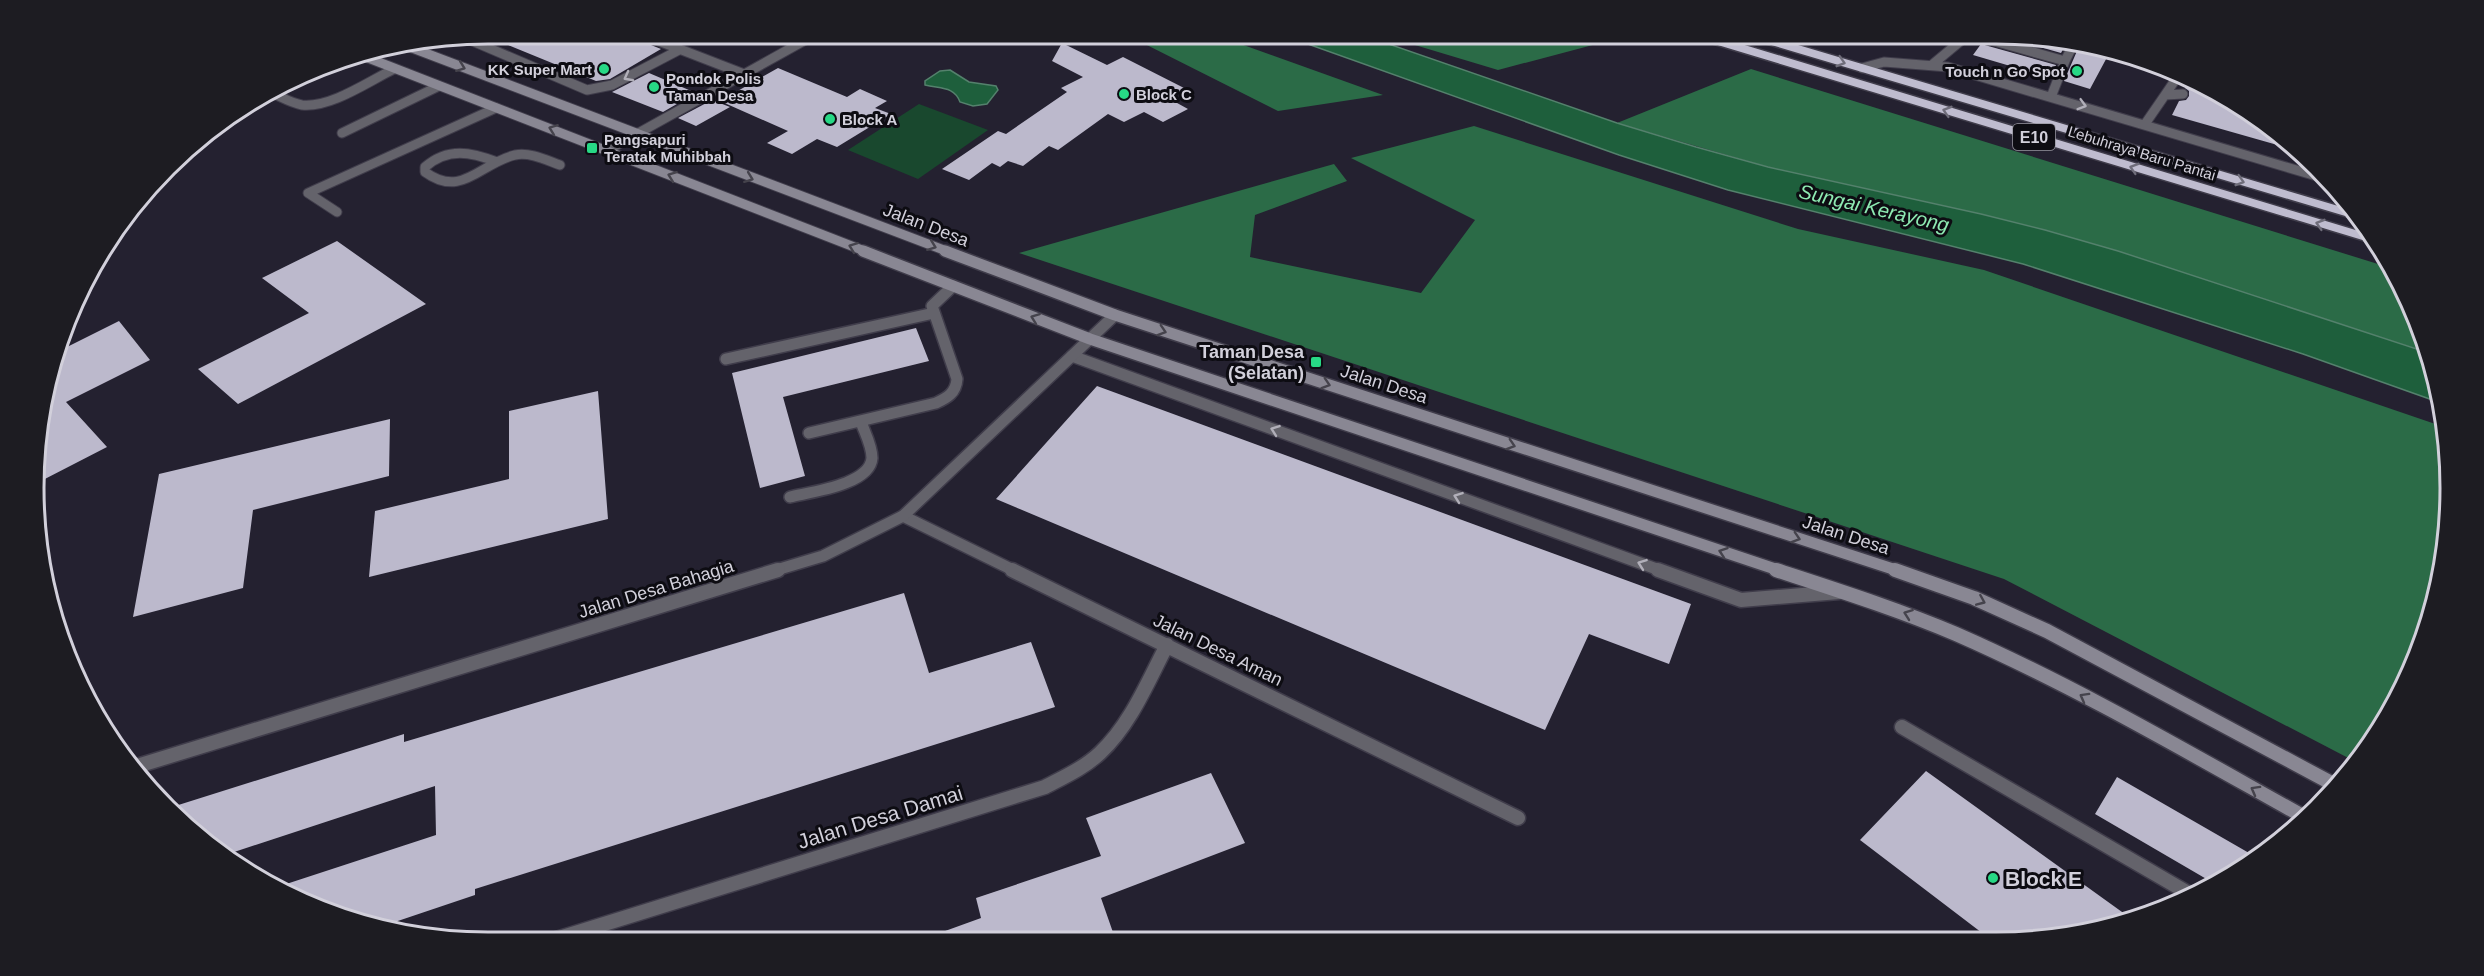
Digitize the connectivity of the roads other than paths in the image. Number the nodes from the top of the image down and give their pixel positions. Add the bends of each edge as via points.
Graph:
1 (479, 44) edge
2 (665, 44) edge
3 (798, 44) edge
4 (1728, 44) edge
5 (1782, 44) edge
6 (1956, 44) edge
7 (2007, 44) edge
8 (416, 49) edge
9 (679, 50) junction
10 (2071, 50) edge
11 (371, 60) edge
12 (2065, 61) junction
13 (1932, 64) junction
14 (1862, 68) junction
15 (394, 69) junction
16 (744, 74) junction
17 (2175, 81) edge
18 (439, 86) junction
19 (2183, 94) dead end
20 (2165, 95) junction
21 (279, 96) edge
22 (2051, 96) junction
23 (496, 108) junction
24 (2145, 124) junction
25 (342, 133) dead end
26 (635, 135) junction
27 (608, 150) junction
28 (497, 162) junction
29 (560, 165) dead end
30 (2308, 172) edge
31 (337, 212) dead end
32 (2346, 213) edge
33 (2363, 237) edge
34 (952, 286) junction
35 (934, 313) junction
36 (1114, 315) junction
37 (1090, 339) junction
38 (1072, 356) junction
39 (726, 359) dead end
40 (861, 422) junction
41 (809, 433) dead end
42 (790, 497) dead end
43 (903, 516) junction
44 (1840, 592) junction
45 (1167, 645) junction
46 (1902, 727) dead end
47 (140, 765) edge
48 (2329, 782) edge
49 (2298, 814) edge
50 (1518, 818) dead end
51 (2184, 891) edge
52 (578, 932) edge

9 -> 1 street via 612,85 587,90
2 - 9 street
3 - 16 street
33 -> 4 highway, Lebuhraya Baru Pantai / E10
5 -> 14 highway, Lebuhraya Baru Pantai / E10
6 - 13 street
7 - 12 street
8 -> 26 main road, Jalan Desa
9 - 16 street
10 - 12 street
11 - 15 main road
12 - 22 street
13 - 14 street via 1884,62
13 - 22 street
14 -> 32 highway, Lebuhraya Baru Pantai / E10
15 - 18 main road
15 - 21 street via 312,104
16 - 26 street
17 - 20 street
18 - 23 main road
18 - 25 street
19 - 20 street
20 - 24 street
22 -> 24 street
27 -> 23 main road
23 - 31 street via 308,193
24 - 30 street
26 - 27 street
26 -> 36 main road, Jalan Desa
34 -> 27 main road
28 - 28 street via 475,176 455,182 437,180 425,172 430,162 459,151
28 - 29 street via 527,154
34 - 35 street via 932,306
37 -> 34 main road
35 - 39 street
35 - 40 street via 957,379 953,393 936,403
36 - 37 street, Jalan Desa Bahagia
36 -> 48 main road, Jalan Desa via 1974,598 2047,631
37 - 38 street, Jalan Desa Bahagia
44 -> 37 main road
38 - 43 street, Jalan Desa Bahagia
44 -> 38 street via 1741,600
40 - 41 street
40 - 42 street via 872,455 866,472 845,484
43 - 45 street, Jalan Desa Aman
43 - 47 street, Jalan Desa Bahagia via 823,556
49 -> 44 main road via 1976,642
45 - 50 street, Jalan Desa Aman
45 - 52 street, Jalan Desa Damai via 1125,721 1103,751 1046,786
46 - 51 street

